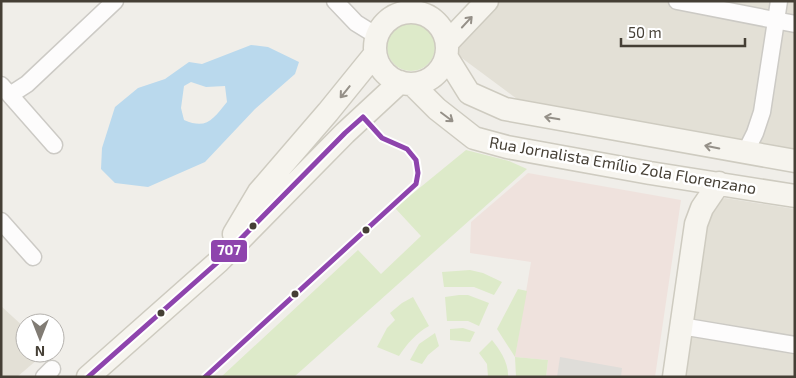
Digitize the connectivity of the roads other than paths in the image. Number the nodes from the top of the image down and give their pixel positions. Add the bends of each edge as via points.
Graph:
1 (115, 1) edge
2 (335, 1) edge
3 (487, 1) edge
4 (676, 1) edge
5 (779, 1) edge
6 (420, 6) edge
7 (777, 21) junction
8 (795, 24) edge
9 (376, 45) junction
10 (447, 50) junction
11 (406, 83) junction
12 (6, 90) edge
13 (54, 145) dead end
14 (745, 153) junction
15 (795, 161) edge
16 (719, 183) junction
17 (795, 196) edge
18 (1, 221) edge
19 (33, 257) dead end
20 (218, 262) junction
21 (681, 326) junction
22 (795, 345) edge
23 (88, 377) edge
24 (674, 377) edge

1 - 12 street via 27,84
2 - 9 street
10 -> 3 street
4 - 7 street
5 - 7 street
6 - 9 street via 391,17 382,26
6 - 10 street via 444,31
7 - 8 street
7 - 14 street via 762,112
9 - 11 street via 378,63 384,71 391,78
9 -> 20 street via 328,112 259,192
10 - 11 street via 442,67 434,75 424,81
14 -> 10 street, Rua Jornalista Emílio Zola Florenzano via 505,109 469,93
11 -> 16 street, Rua Jornalista Emílio Zola Florenzano via 474,138 534,152
11 - 20 street via 345,133
12 - 13 street
14 - 15 street, Rua Jornalista Emílio Zola Florenzano
16 - 17 street, Rua Jornalista Emílio Zola Florenzano
16 - 21 street via 702,208 696,224
18 - 19 street
20 - 23 street
21 - 22 street
21 - 24 street

